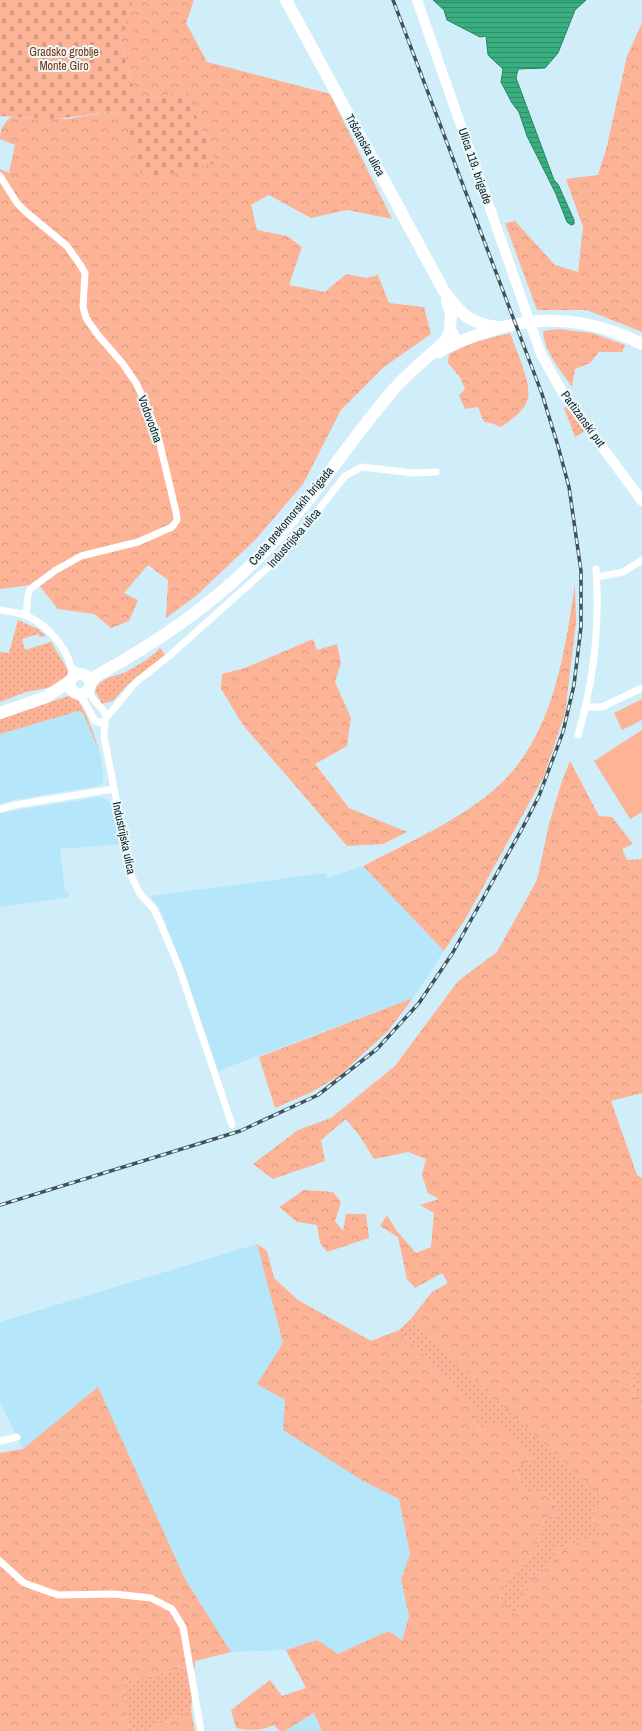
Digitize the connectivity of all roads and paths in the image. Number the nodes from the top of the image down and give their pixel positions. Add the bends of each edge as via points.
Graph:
1 (286, 0) edge
2 (417, 0) edge
3 (0, 176) edge
4 (444, 291) junction
5 (469, 319) junction
6 (451, 326) junction
7 (499, 327) junction
8 (533, 332) joint
9 (466, 339) junction
10 (642, 344) edge
11 (425, 360) junction
12 (436, 472) dead end
13 (642, 501) edge
14 (642, 560) edge
15 (596, 569) dead end
16 (597, 577) junction
17 (0, 610) edge
18 (26, 615) junction
19 (81, 681) junction
20 (642, 688) edge
21 (116, 705) junction
22 (586, 707) junction
23 (103, 710) junction
24 (0, 713) edge
25 (106, 719) junction
26 (95, 721) junction
27 (578, 735) dead end
28 (104, 737) junction
29 (113, 789) junction
30 (0, 809) edge
31 (232, 1125) dead end
32 (17, 1437) dead end
33 (0, 1441) edge
34 (0, 1561) edge
35 (201, 1731) edge

1 - 4 main road, Tršćanska ulica
2 - 8 main road, Ulica 119. brigade
3 - 18 street, Vodovodna via 17,203 67,246 82,266 82,307 86,318 124,364 146,404 158,436 177,520 172,528 138,542 82,556 56,570 30,589
4 - 5 main road
4 - 6 main road via 451,314
5 - 6 main road via 457,317
5 - 7 main road
5 - 9 main road via 474,332
6 - 9 main road via 454,337
6 - 11 main road, Cesta prekomorskih brigada via 446,340
7 - 9 main road, Cesta prekomorskih brigada
7 - 10 main road via 530,321 562,320 590,324 627,336
8 - 13 main road, Partizanski put via 546,364 564,395
9 - 11 main road, Cesta prekomorskih brigada
11 - 19 main road, Cesta prekomorskih brigada via 389,394 320,485 262,554 232,583 156,641
12 - 21 street, Industrijska ulica via 414,473 362,467 346,476 295,540 272,564 168,657 136,682
14 - 16 street via 623,572
15 - 16 street
16 - 22 street via 596,647
17 - 18 street
18 - 19 street via 41,624 54,637
19 - 23 street via 94,702
19 - 24 main road, Cesta prekomorskih brigada via 46,697
19 - 26 street, Industrijska ulica via 84,701
20 - 22 street via 602,707
21 - 23 street, Industrijska ulica
21 - 25 street, Industrijska ulica
22 - 27 street
23 - 25 street
25 - 26 street via 100,723
25 - 28 street, Industrijska ulica
26 - 28 street, Industrijska ulica
28 - 29 street, Industrijska ulica
29 - 30 street
29 - 31 street, Industrijska ulica via 131,875 140,894 157,915 182,976
32 - 33 street
34 - 35 street via 24,1584 58,1595 114,1594 151,1598 172,1609 183,1627

